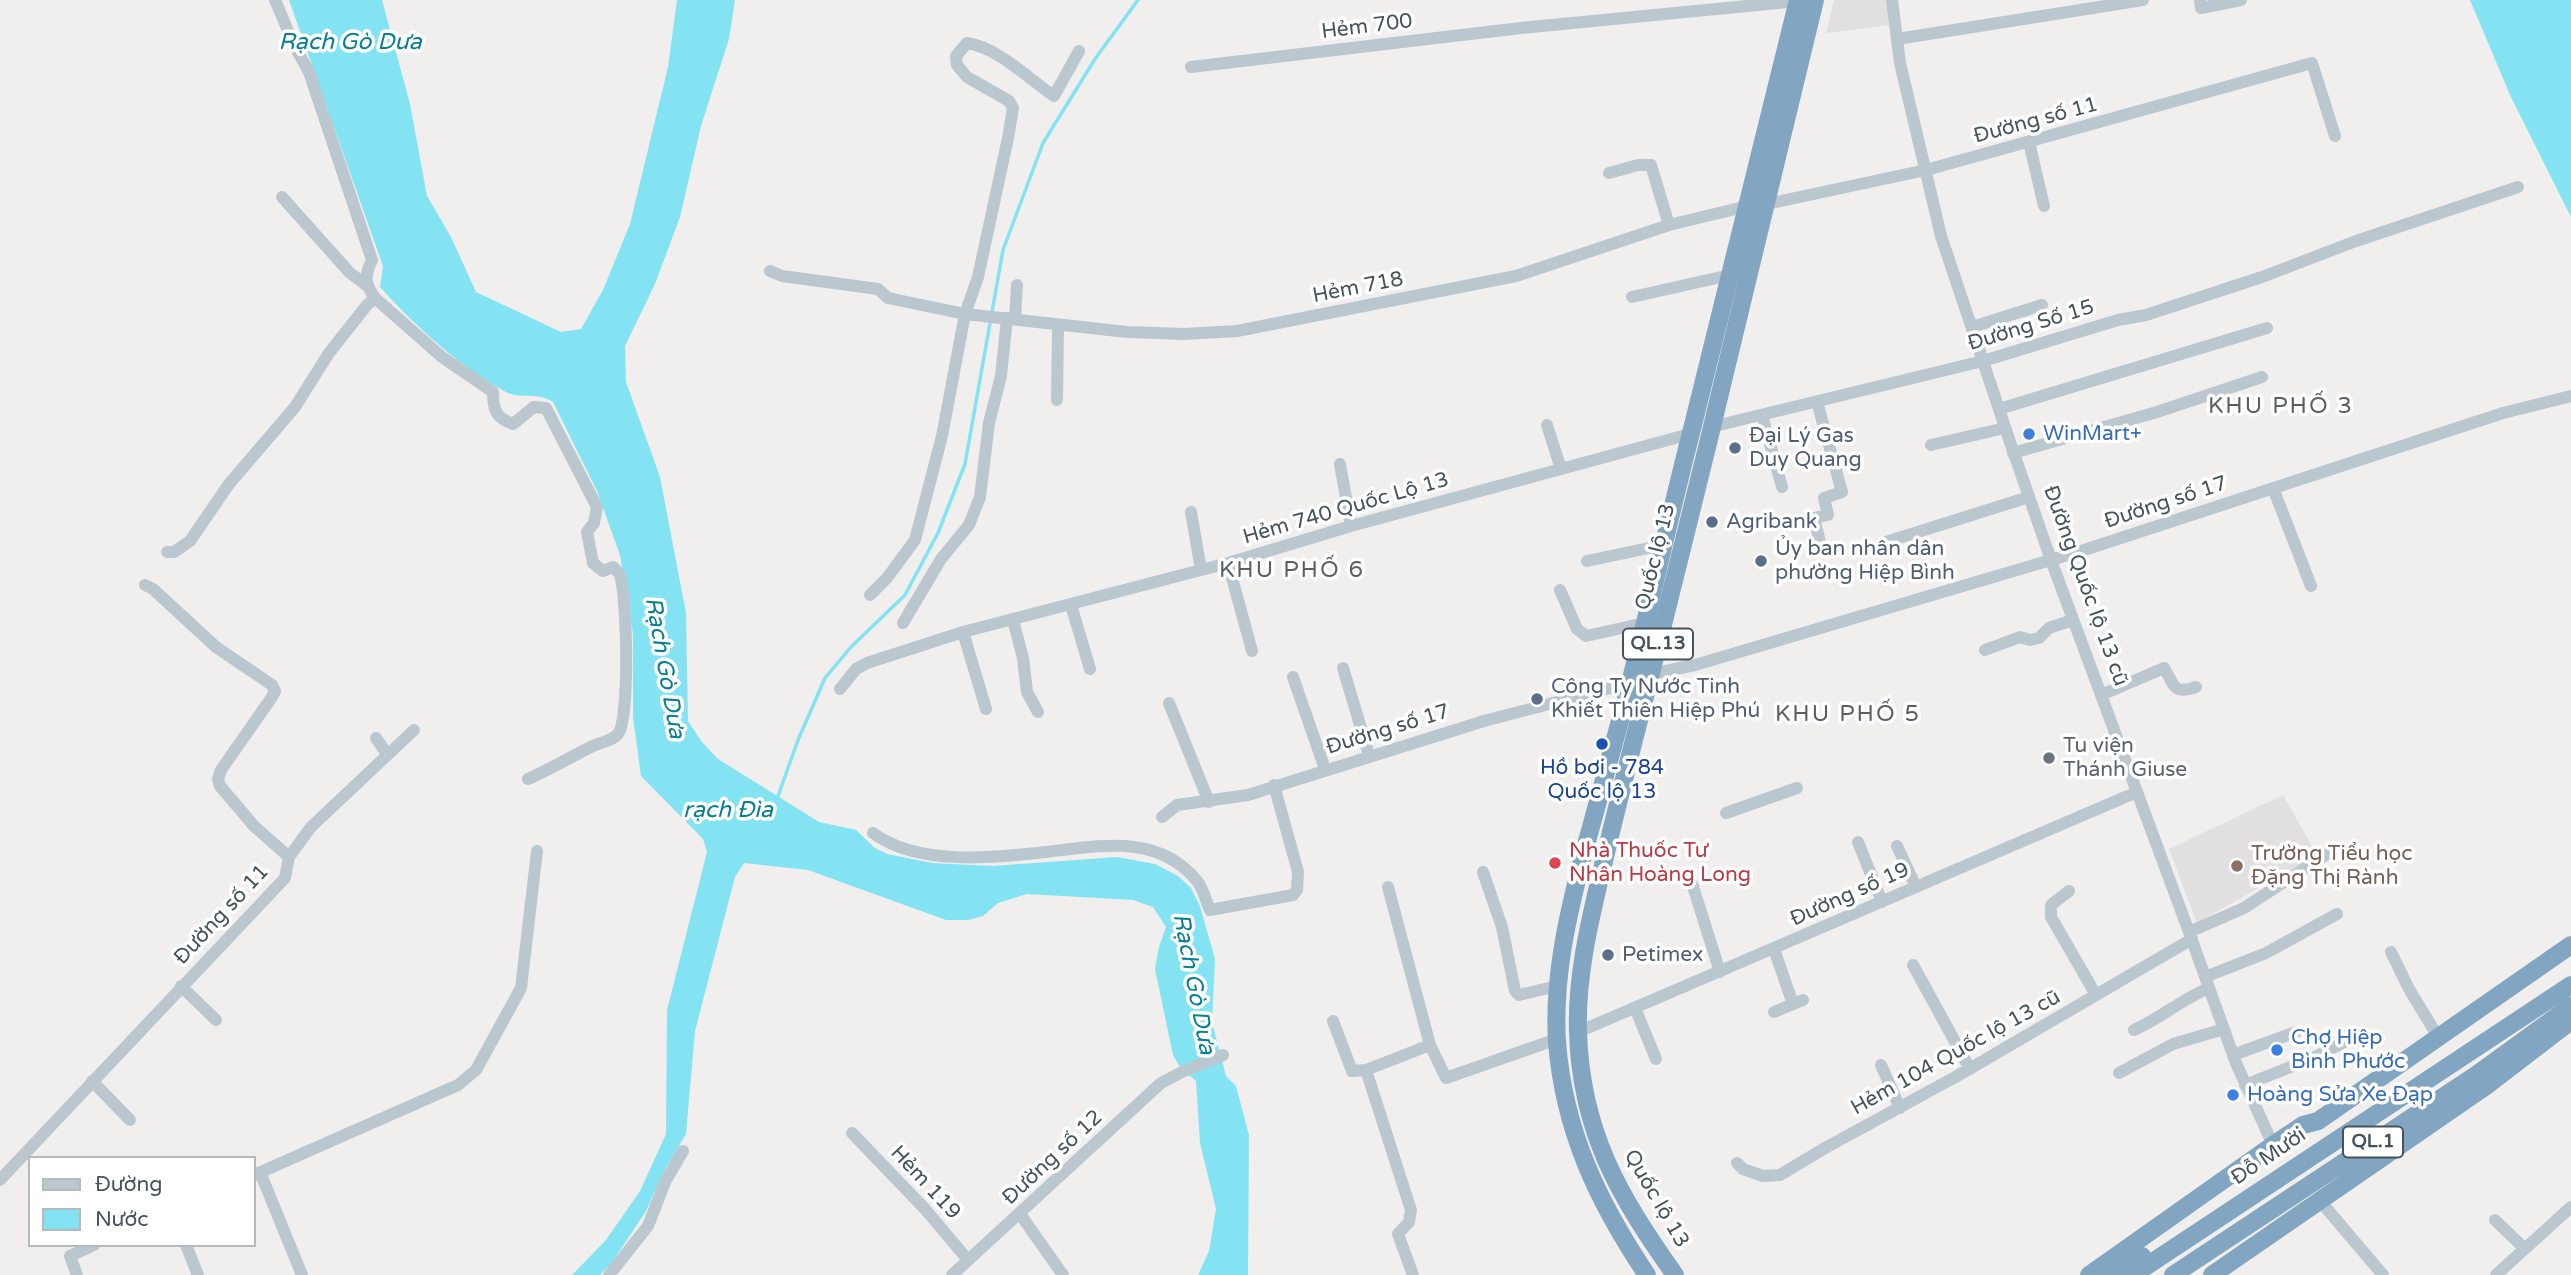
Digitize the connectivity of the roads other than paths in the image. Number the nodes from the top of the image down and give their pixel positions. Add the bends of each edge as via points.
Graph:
1 (275, 0) edge
2 (1798, 0) edge
3 (1815, 0) edge
4 (1892, 0) edge
5 (2143, 0) edge
6 (2200, 0) edge
7 (2241, 0) edge
8 (1897, 39) junction
9 (1079, 51) dead end
10 (1191, 67) dead end
11 (2335, 136) dead end
12 (2029, 142) junction
13 (1926, 170) junction
14 (1609, 173) dead end
15 (2518, 187) dead end
16 (282, 197) dead end
17 (1767, 204) junction
18 (1748, 206) junction
19 (2044, 206) dead end
20 (1669, 225) junction
21 (770, 271) dead end
22 (1730, 275) junction
23 (366, 285) junction
24 (1017, 285) dead end
25 (1632, 297) dead end
26 (374, 299) junction
27 (2042, 305) dead end
28 (965, 314) junction
29 (1011, 319) junction
30 (1058, 325) junction
31 (1972, 327) junction
32 (2267, 328) dead end
33 (1983, 362) junction
34 (2262, 377) dead end
35 (2571, 396) edge
36 (1057, 400) dead end
37 (1817, 402) junction
38 (1999, 409) junction
39 (1762, 415) junction
40 (1547, 425) dead end
41 (1711, 427) junction
42 (2005, 428) junction
43 (1690, 434) junction
44 (1931, 445) dead end
45 (2014, 453) junction
46 (1340, 464) dead end
47 (1561, 469) junction
48 (1782, 486) dead end
49 (2273, 488) junction
50 (2029, 497) junction
51 (1191, 512) dead end
52 (1350, 526) junction
53 (1886, 542) dead end
54 (1663, 545) junction
55 (1822, 550) dead end
56 (167, 552) dead end
57 (2050, 559) junction
58 (1587, 561) dead end
59 (1228, 563) junction
60 (1201, 570) junction
61 (145, 585) dead end
62 (2311, 586) dead end
63 (1560, 590) dead end
64 (870, 595) dead end
65 (1071, 605) junction
66 (1013, 620) junction
67 (2073, 620) junction
68 (903, 623) dead end
69 (1645, 623) junction
70 (963, 632) junction
71 (1985, 650) dead end
72 (1252, 651) dead end
73 (1343, 668) dead end
74 (1090, 669) dead end
75 (1651, 674) junction
76 (1293, 677) dead end
77 (1630, 683) junction
78 (2196, 687) dead end
79 (840, 689) dead end
80 (2101, 695) junction
81 (1169, 703) dead end
82 (986, 709) dead end
83 (1038, 712) dead end
84 (414, 730) dead end
85 (376, 738) dead end
86 (387, 754) junction
87 (1369, 755) junction
88 (1325, 769) junction
89 (528, 779) dead end
90 (1274, 785) junction
91 (1797, 788) dead end
92 (2137, 792) junction
93 (1209, 802) junction
94 (1726, 813) dead end
95 (1162, 817) dead end
96 (873, 833) dead end
97 (1858, 842) dead end
98 (1898, 846) dead end
99 (2333, 850) dead end
100 (537, 852) dead end
101 (289, 857) junction
102 (1483, 872) dead end
103 (1689, 874) dead end
104 (1388, 887) dead end
105 (1916, 887) junction
106 (2069, 891) dead end
107 (1882, 902) junction
108 (2337, 914) dead end
109 (2191, 936) junction
110 (2571, 939) edge
111 (2571, 945) edge
112 (1774, 949) junction
113 (2391, 952) dead end
114 (1913, 965) dead end
115 (1720, 972) junction
116 (2207, 983) junction
117 (2571, 985) edge
118 (181, 986) junction
119 (1557, 986) junction
120 (2096, 995) junction
121 (2571, 1006) edge
122 (1635, 1008) junction
123 (1774, 1012) dead end
124 (216, 1020) dead end
125 (1333, 1021) dead end
126 (2571, 1021) edge
127 (2224, 1029) junction
128 (2134, 1030) dead end
129 (1578, 1032) junction
130 (2296, 1032) dead end
131 (2364, 1032) dead end
132 (2435, 1032) junction
133 (2571, 1035) edge
134 (1557, 1039) junction
135 (1430, 1045) junction
136 (1223, 1055) dead end
137 (2233, 1055) junction
138 (1656, 1059) dead end
139 (1881, 1065) dead end
140 (1366, 1069) junction
141 (1970, 1069) junction
142 (2119, 1073) dead end
143 (92, 1081) junction
144 (2481, 1081) junction
145 (2245, 1085) junction
146 (1900, 1108) junction
147 (130, 1120) dead end
148 (2303, 1125) junction
149 (852, 1133) dead end
150 (2273, 1145) junction
151 (684, 1151) dead end
152 (1737, 1163) dead end
153 (2288, 1164) junction
154 (257, 1174) edge
155 (0, 1180) edge
156 (2314, 1193) junction
157 (2571, 1207) edge
158 (1020, 1214) junction
159 (2495, 1220) dead end
160 (89, 1247) edge
161 (187, 1247) edge
162 (2524, 1248) junction
163 (968, 1260) junction
164 (77, 1275) edge
165 (198, 1275) edge
166 (302, 1275) edge
167 (609, 1275) edge
168 (952, 1275) edge
169 (1063, 1275) edge
170 (1413, 1275) edge
171 (1647, 1275) edge
172 (1675, 1275) edge
173 (2089, 1275) edge
174 (2113, 1275) edge
175 (2133, 1275) edge
176 (2173, 1275) edge
177 (2192, 1275) edge
178 (2212, 1275) edge
179 (2383, 1275) edge
180 (2496, 1275) edge

1 - 23 street via 309,72 366,240 372,260
2 - 10 street, Hẻm 700
2 - 18 highway, Quốc lộ 13 / QL.13
3 - 17 highway, Quốc lộ 13 / QL.13
4 - 8 street, Đường Quốc lộ 13 cũ
5 - 8 street
6 - 7 street via 2201,8
8 - 13 street, Đường Quốc lộ 13 cũ
9 - 28 street via 1054,96 980,45 967,43 956,56 967,77 1009,101 1013,108 995,206
11 - 12 street, Đường số 11 via 2312,63
12 - 13 street, Đường số 11
12 - 19 street
13 - 17 street, Đường số 11
13 - 31 street, Đường Quốc lộ 13 cũ via 1941,236
14 - 20 street via 1651,165
15 - 33 street, Đường Số 15 via 2146,315
16 - 23 street
17 - 41 highway, Quốc lộ 13 / QL.13
18 - 20 street, Hẻm 718
18 - 22 highway, Quốc lộ 13 / QL.13
20 - 30 street, Hẻm 718 via 1516,276 1237,331 1150,333
21 - 28 street, Hẻm 718 via 878,289 888,298
22 - 25 street
22 - 43 highway, Quốc lộ 13 / QL.13
23 - 26 street
24 - 29 street
26 - 56 street via 190,541
26 - 89 street via 442,357 493,392 493,406 504,421 513,424 534,407 546,408 597,507 587,532 593,564 603,571 613,567 620,574 627,623 621,731
27 - 31 street
28 - 29 street, Hẻm 718
28 - 64 street via 942,436 915,540
29 - 30 street, Hẻm 718
29 - 68 street via 989,423 980,497 969,525 941,559
30 - 36 street
31 - 33 street, Đường Quốc lộ 13 cũ
32 - 38 street
33 - 37 street, Đường Số 15
33 - 38 street, Đường Quốc lộ 13 cũ
34 - 45 street
35 - 49 street, Đường số 17 via 2503,413
37 - 39 street, Đường Số 15
37 - 55 street via 1842,492 1824,498 1828,515 1814,519
38 - 42 street, Đường Quốc lộ 13 cũ
39 - 41 street, Đường Số 15
39 - 48 street
40 - 47 street
41 - 75 highway, Quốc lộ 13 / QL.13
42 - 44 street
42 - 45 street, Đường Quốc lộ 13 cũ
43 - 47 street, Hẻm 740 Quốc Lộ 13
43 - 54 highway, Quốc lộ 13 / QL.13
45 - 50 street, Đường Quốc lộ 13 cũ
46 - 52 street
47 - 52 street, Hẻm 740 Quốc Lộ 13
49 - 57 street, Đường số 17
49 - 62 street
50 - 53 street
50 - 57 street, Đường Quốc lộ 13 cũ
51 - 60 street
52 - 59 street, Hẻm 740 Quốc Lộ 13
54 - 58 street
54 - 69 highway, Quốc lộ 13 / QL.13
57 - 67 street, Đường Quốc lộ 13 cũ
57 - 75 street, Đường số 17 via 1695,665
59 - 60 street, Hẻm 740 Quốc Lộ 13
59 - 72 street
60 - 65 street, Hẻm 740 Quốc Lộ 13
61 - 101 street, Đường số 11 via 216,647 272,685 272,697 218,779 254,826
63 - 69 street via 1577,629 1586,636
65 - 66 street, Hẻm 740 Quốc Lộ 13
65 - 74 street
66 - 70 street, Hẻm 740 Quốc Lộ 13
66 - 83 street via 1027,692
67 - 71 street via 2049,628 2039,638 2020,637
67 - 80 street, Đường Quốc lộ 13 cũ
69 - 77 highway, Quốc lộ 13 / QL.13
70 - 79 street, Hẻm 740 Quốc Lộ 13 via 856,669
70 - 82 street
73 - 87 street
75 - 129 highway, Quốc lộ 13 / QL.13 via 1593,907 1581,973
76 - 88 street
77 - 87 street, Đường số 17
77 - 119 highway, Quốc lộ 13 / QL.13 via 1576,884
78 - 80 street via 2175,689 2164,668
80 - 92 street, Đường Quốc lộ 13 cũ
81 - 93 street
84 - 86 street
85 - 86 street
86 - 101 street via 311,827
87 - 88 street, Đường số 17
88 - 90 street, Đường số 17
90 - 93 street, Đường số 17
90 - 96 street via 1298,872 1297,890 1293,895 1210,910 1198,881 1176,861 1138,847 1100,846 978,858 895,847
91 - 94 street
92 - 105 street, Đường số 19
92 - 109 street, Đường Quốc lộ 13 cũ
93 - 95 street, Đường số 17 via 1177,805
97 - 107 street
98 - 105 street
99 - 109 street, Hẻm 104 Quốc lộ 13 cũ
100 - 154 street via 521,988 476,1070 458,1085
101 - 118 street, Đường số 11 via 285,878
102 - 119 street via 1502,926 1515,991 1519,995
103 - 115 street
104 - 135 street
105 - 107 street, Đường số 19
106 - 120 street via 2051,905 2051,917
107 - 112 street, Đường số 19
108 - 116 street
109 - 116 street, Đường Quốc lộ 13 cũ
109 - 120 street, Hẻm 104 Quốc lộ 13 cũ
110 - 132 highway, Đỗ Mười / QL.1
111 - 148 highway, Đỗ Mười / QL.1 via 2318,1121
112 - 115 street, Đường số 19
112 - 123 street via 1798,1002
113 - 132 street
114 - 141 street
115 - 122 street, Đường số 19
116 - 127 street, Đường Quốc lộ 13 cũ
116 - 128 street via 2173,1010
117 - 153 highway, Đỗ Mười / QL.1
118 - 124 street
118 - 143 street, Đường số 11
119 - 134 highway, Quốc lộ 13 / QL.13
120 - 141 street, Hẻm 104 Quốc lộ 13 cũ
121 - 144 highway, QL.1
122 - 129 street, Đường số 19
122 - 138 street
125 - 140 street via 1352,1071
126 - 144 highway, QL.1
127 - 137 street, Đường Quốc lộ 13 cũ
127 - 142 street via 2173,1044
129 - 172 highway, Quốc lộ 13 / QL.13 via 1588,1106 1606,1162
130 - 137 street
131 - 145 street
132 - 148 highway, Đỗ Mười / QL.1 via 2312,1114
133 - 144 highway, QL.1 via 2510,1077
134 - 135 street via 1446,1078
134 - 171 highway, Quốc lộ 13 / QL.13 via 1561,1079 1580,1150 1603,1203
135 - 140 street
136 - 158 street, Đường số 12 via 1161,1083
137 - 145 street, Đường Quốc lộ 13 cũ
139 - 146 street
140 - 170 street via 1411,1210 1409,1222 1398,1234
141 - 146 street, Hẻm 104 Quốc lộ 13 cũ
143 - 147 street
143 - 155 street, Đường số 11
144 - 156 highway, QL.1
144 - 156 highway, QL.1 via 2457,1106
145 - 150 street, Đường Quốc lộ 13 cũ
146 - 152 street, Hẻm 104 Quốc lộ 13 cũ via 1780,1175 1763,1176
148 - 150 highway, Đỗ Mười / QL.1
149 - 163 street, Hẻm 119
150 - 153 highway, Đường Quốc lộ 13 cũ
150 - 173 highway, Đỗ Mười / QL.1
151 - 167 street via 665,1182 648,1226
153 - 174 highway, Đỗ Mười / QL.1
153 - 175 highway, Đỗ Mười / QL.1
154 - 166 street
156 - 176 highway, QL.1
156 - 177 highway, QL.1
156 - 178 highway, QL.1
156 - 179 street
157 - 162 street
158 - 163 street, Đường số 12
158 - 169 street
159 - 162 street
160 - 164 street via 69,1256
161 - 165 street
162 - 180 street
163 - 168 street, Đường số 12

